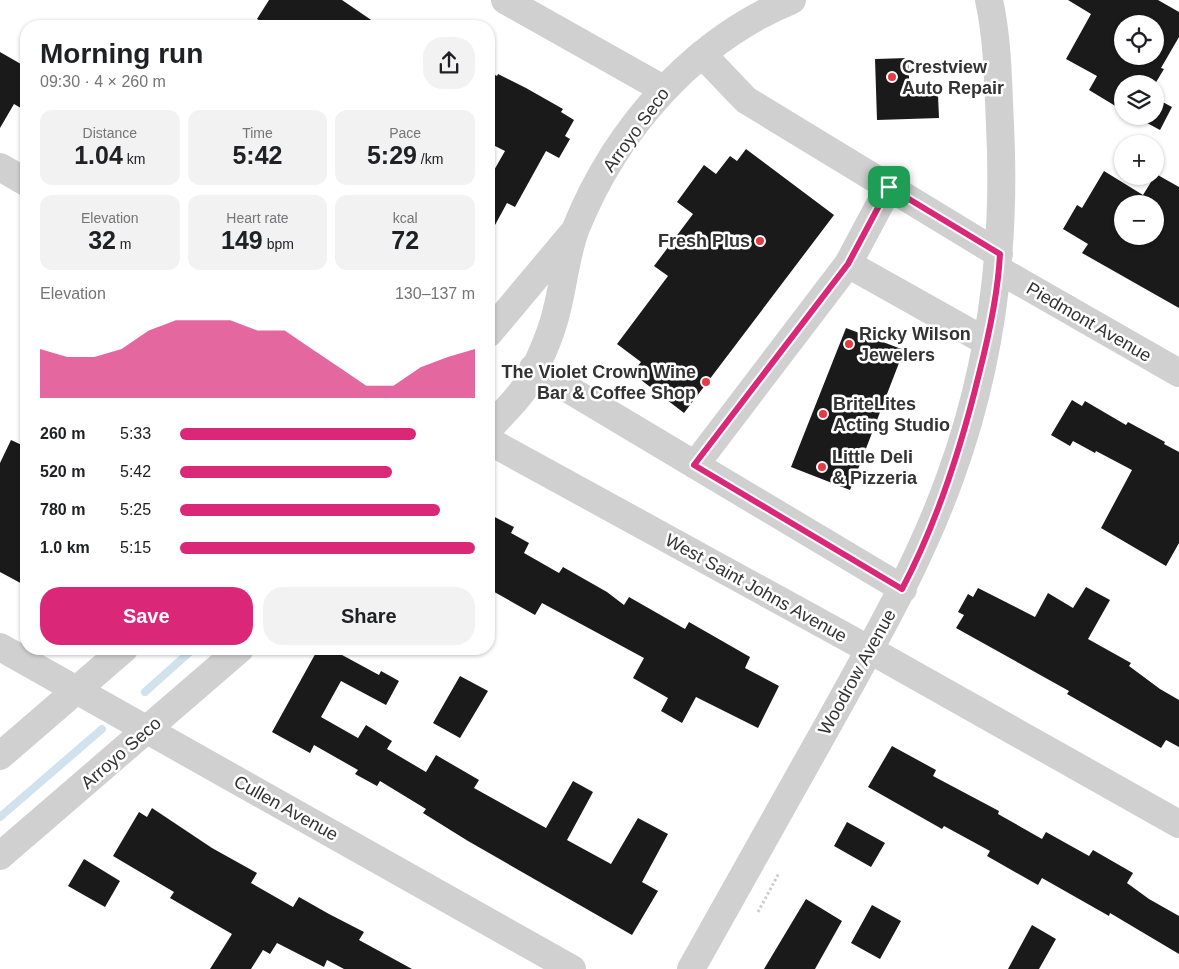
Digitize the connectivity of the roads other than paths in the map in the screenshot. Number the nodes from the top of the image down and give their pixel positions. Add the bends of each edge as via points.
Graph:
1 (505, 0) edge
2 (792, 0) edge
3 (989, 0) edge
4 (702, 54) junction
5 (663, 89) junction
6 (0, 167) edge
7 (20, 179) edge
8 (889, 187) junction
9 (576, 229) junction
10 (999, 262) junction
11 (848, 264) junction
12 (495, 325) edge
13 (987, 342) junction
14 (533, 368) junction
15 (1179, 373) edge
16 (495, 421) edge
17 (495, 444) edge
18 (694, 465) junction
19 (902, 589) junction
20 (0, 646) edge
21 (870, 650) junction
22 (117, 655) edge
23 (233, 655) edge
24 (76, 690) junction
25 (147, 730) junction
26 (0, 756) edge
27 (1179, 824) edge
28 (0, 856) edge
29 (572, 969) edge
30 (691, 969) edge

1 - 5 street
2 - 4 street, Arroyo Seco via 770,9
3 - 10 street, Woodrow Avenue via 998,68 1001,141
4 - 5 street, Arroyo Seco
4 - 8 street, Piedmont Avenue via 746,100
5 - 9 street, Arroyo Seco via 601,177
6 - 7 street
8 - 10 street, Piedmont Avenue
8 - 11 street
9 - 12 street, Arroyo Seco
9 - 14 street, Arroyo Seco via 552,328
10 - 13 street, Woodrow Avenue
10 - 15 street, Piedmont Avenue
11 - 13 street
11 - 18 street
13 - 19 street, Woodrow Avenue via 952,472 934,521
14 - 16 street, Arroyo Seco via 524,388
14 - 18 street
17 - 21 street, West Saint Johns Avenue
18 - 19 street
19 - 21 street, Woodrow Avenue
20 - 24 street, Cullen Avenue
21 - 27 street, West Saint Johns Avenue
21 - 30 street, Woodrow Avenue
22 - 24 street
23 - 25 street, Arroyo Seco
24 - 25 street, Cullen Avenue
24 - 26 street
25 - 28 street, Arroyo Seco
25 - 29 street, Cullen Avenue

